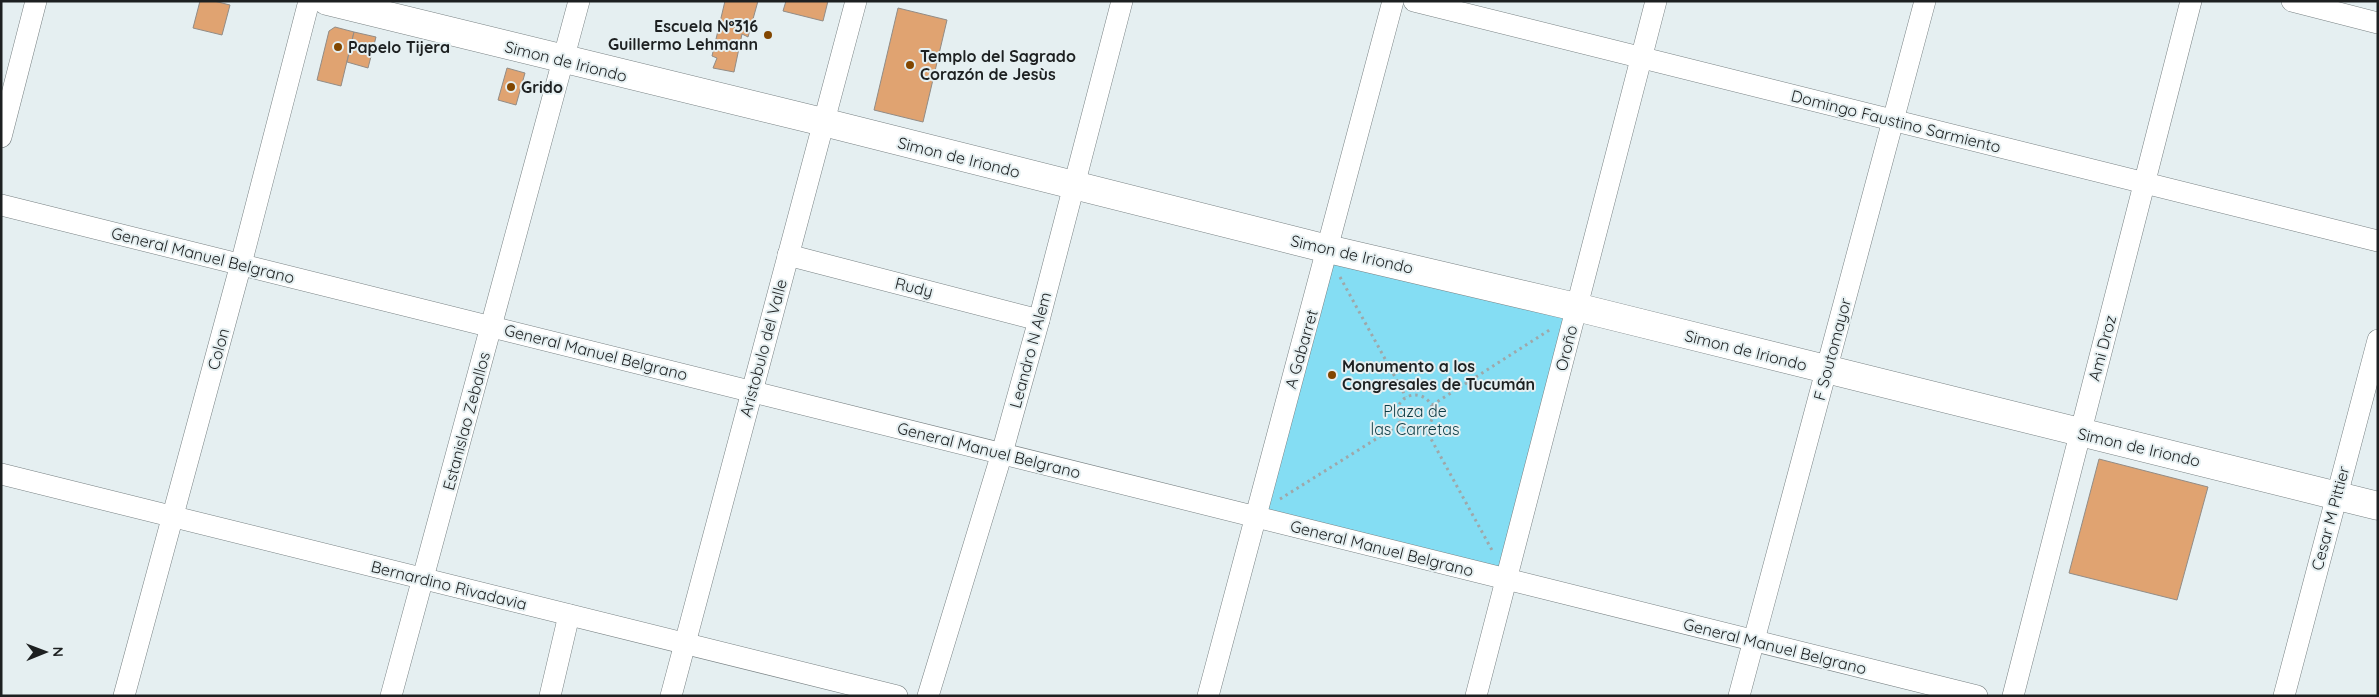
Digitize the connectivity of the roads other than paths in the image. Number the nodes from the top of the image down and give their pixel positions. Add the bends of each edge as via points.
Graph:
1 (36, 1) edge
2 (309, 1) edge
3 (327, 1) edge
4 (578, 1) edge
5 (856, 1) edge
6 (1122, 1) edge
7 (1393, 1) edge
8 (1414, 1) edge
9 (1656, 1) edge
10 (1925, 1) edge
11 (2191, 1) edge
12 (2292, 1) edge
13 (2378, 23) edge
14 (1641, 58) junction
15 (562, 60) junction
16 (1893, 121) junction
17 (823, 122) junction
18 (1, 136) edge
19 (2144, 183) junction
20 (1074, 186) junction
21 (1, 205) edge
22 (2378, 241) edge
23 (788, 255) junction
24 (1333, 260) junction
25 (241, 264) junction
26 (1576, 307) junction
27 (1039, 320) junction
28 (492, 326) junction
29 (2378, 340) edge
30 (1827, 370) junction
31 (752, 391) junction
32 (2079, 433) junction
33 (1002, 454) junction
34 (1, 474) edge
35 (2336, 495) junction
36 (2378, 506) edge
37 (1254, 516) junction
38 (173, 517) junction
39 (422, 578) junction
40 (1507, 579) junction
41 (569, 615) junction
42 (1754, 640) junction
43 (685, 643) junction
44 (124, 696) edge
45 (391, 696) edge
46 (550, 696) edge
47 (671, 696) edge
48 (898, 696) edge
49 (928, 696) edge
50 (1208, 696) edge
51 (1476, 696) edge
52 (1739, 696) edge
53 (1976, 696) edge
54 (2013, 696) edge
55 (2284, 696) edge

1 - 18 street
2 - 25 street, Colon
3 - 15 main road, Simon de Iriondo
4 - 15 street, Estanislao Zeballos
5 - 17 street, Aristobulo del Valle
6 - 20 street, Leandro N Alem
7 - 24 street, A Gabarret
8 - 14 street, Domingo Faustino Sarmiento
9 - 14 street, Oroño
10 - 16 street, F Soutomayor
11 - 19 street, Ami Droz
12 - 13 street
14 - 16 street, Domingo Faustino Sarmiento
14 - 26 street, Oroño
15 - 17 main road, Simon de Iriondo
15 - 28 street, Estanislao Zeballos
16 - 19 street, Domingo Faustino Sarmiento
16 - 30 street, F Soutomayor
17 - 20 main road, Simon de Iriondo
17 - 23 street, Aristobulo del Valle
19 - 22 street, Domingo Faustino Sarmiento
19 - 32 street, Ami Droz
20 - 24 main road, Simon de Iriondo
20 - 27 street, Leandro N Alem
21 - 25 street, General Manuel Belgrano
23 - 27 street, Rudy
23 - 31 street, Aristobulo del Valle
24 - 26 main road, Simon de Iriondo
24 - 37 street, A Gabarret
25 - 28 street, General Manuel Belgrano
25 - 38 street, Colon
26 - 30 main road, Simon de Iriondo
26 - 40 street, Oroño
27 - 33 street, Leandro N Alem
28 - 31 street, General Manuel Belgrano
28 - 39 street, Estanislao Zeballos
29 - 35 street, Cesar M Pittier
30 - 32 main road, Simon de Iriondo
30 - 42 street, F Soutomayor
31 - 33 street, General Manuel Belgrano
31 - 43 street, Aristobulo del Valle
32 - 35 main road, Simon de Iriondo
32 - 54 street, Ami Droz
33 - 37 street, General Manuel Belgrano
33 - 49 street, Leandro N Alem
34 - 38 street, Bernardino Rivadavia
35 - 36 main road, Simon de Iriondo
35 - 55 street, Cesar M Pittier
37 - 40 street, General Manuel Belgrano
37 - 50 street, A Gabarret
38 - 39 street, Bernardino Rivadavia
38 - 44 street, Colon
39 - 41 street, Bernardino Rivadavia
39 - 45 street, Estanislao Zeballos
40 - 42 street, General Manuel Belgrano
40 - 51 street, Oroño
41 - 43 street, Bernardino Rivadavia
41 - 46 street
42 - 52 street, F Soutomayor
42 - 53 street, General Manuel Belgrano
43 - 47 street, Aristobulo del Valle
43 - 48 street, Bernardino Rivadavia

